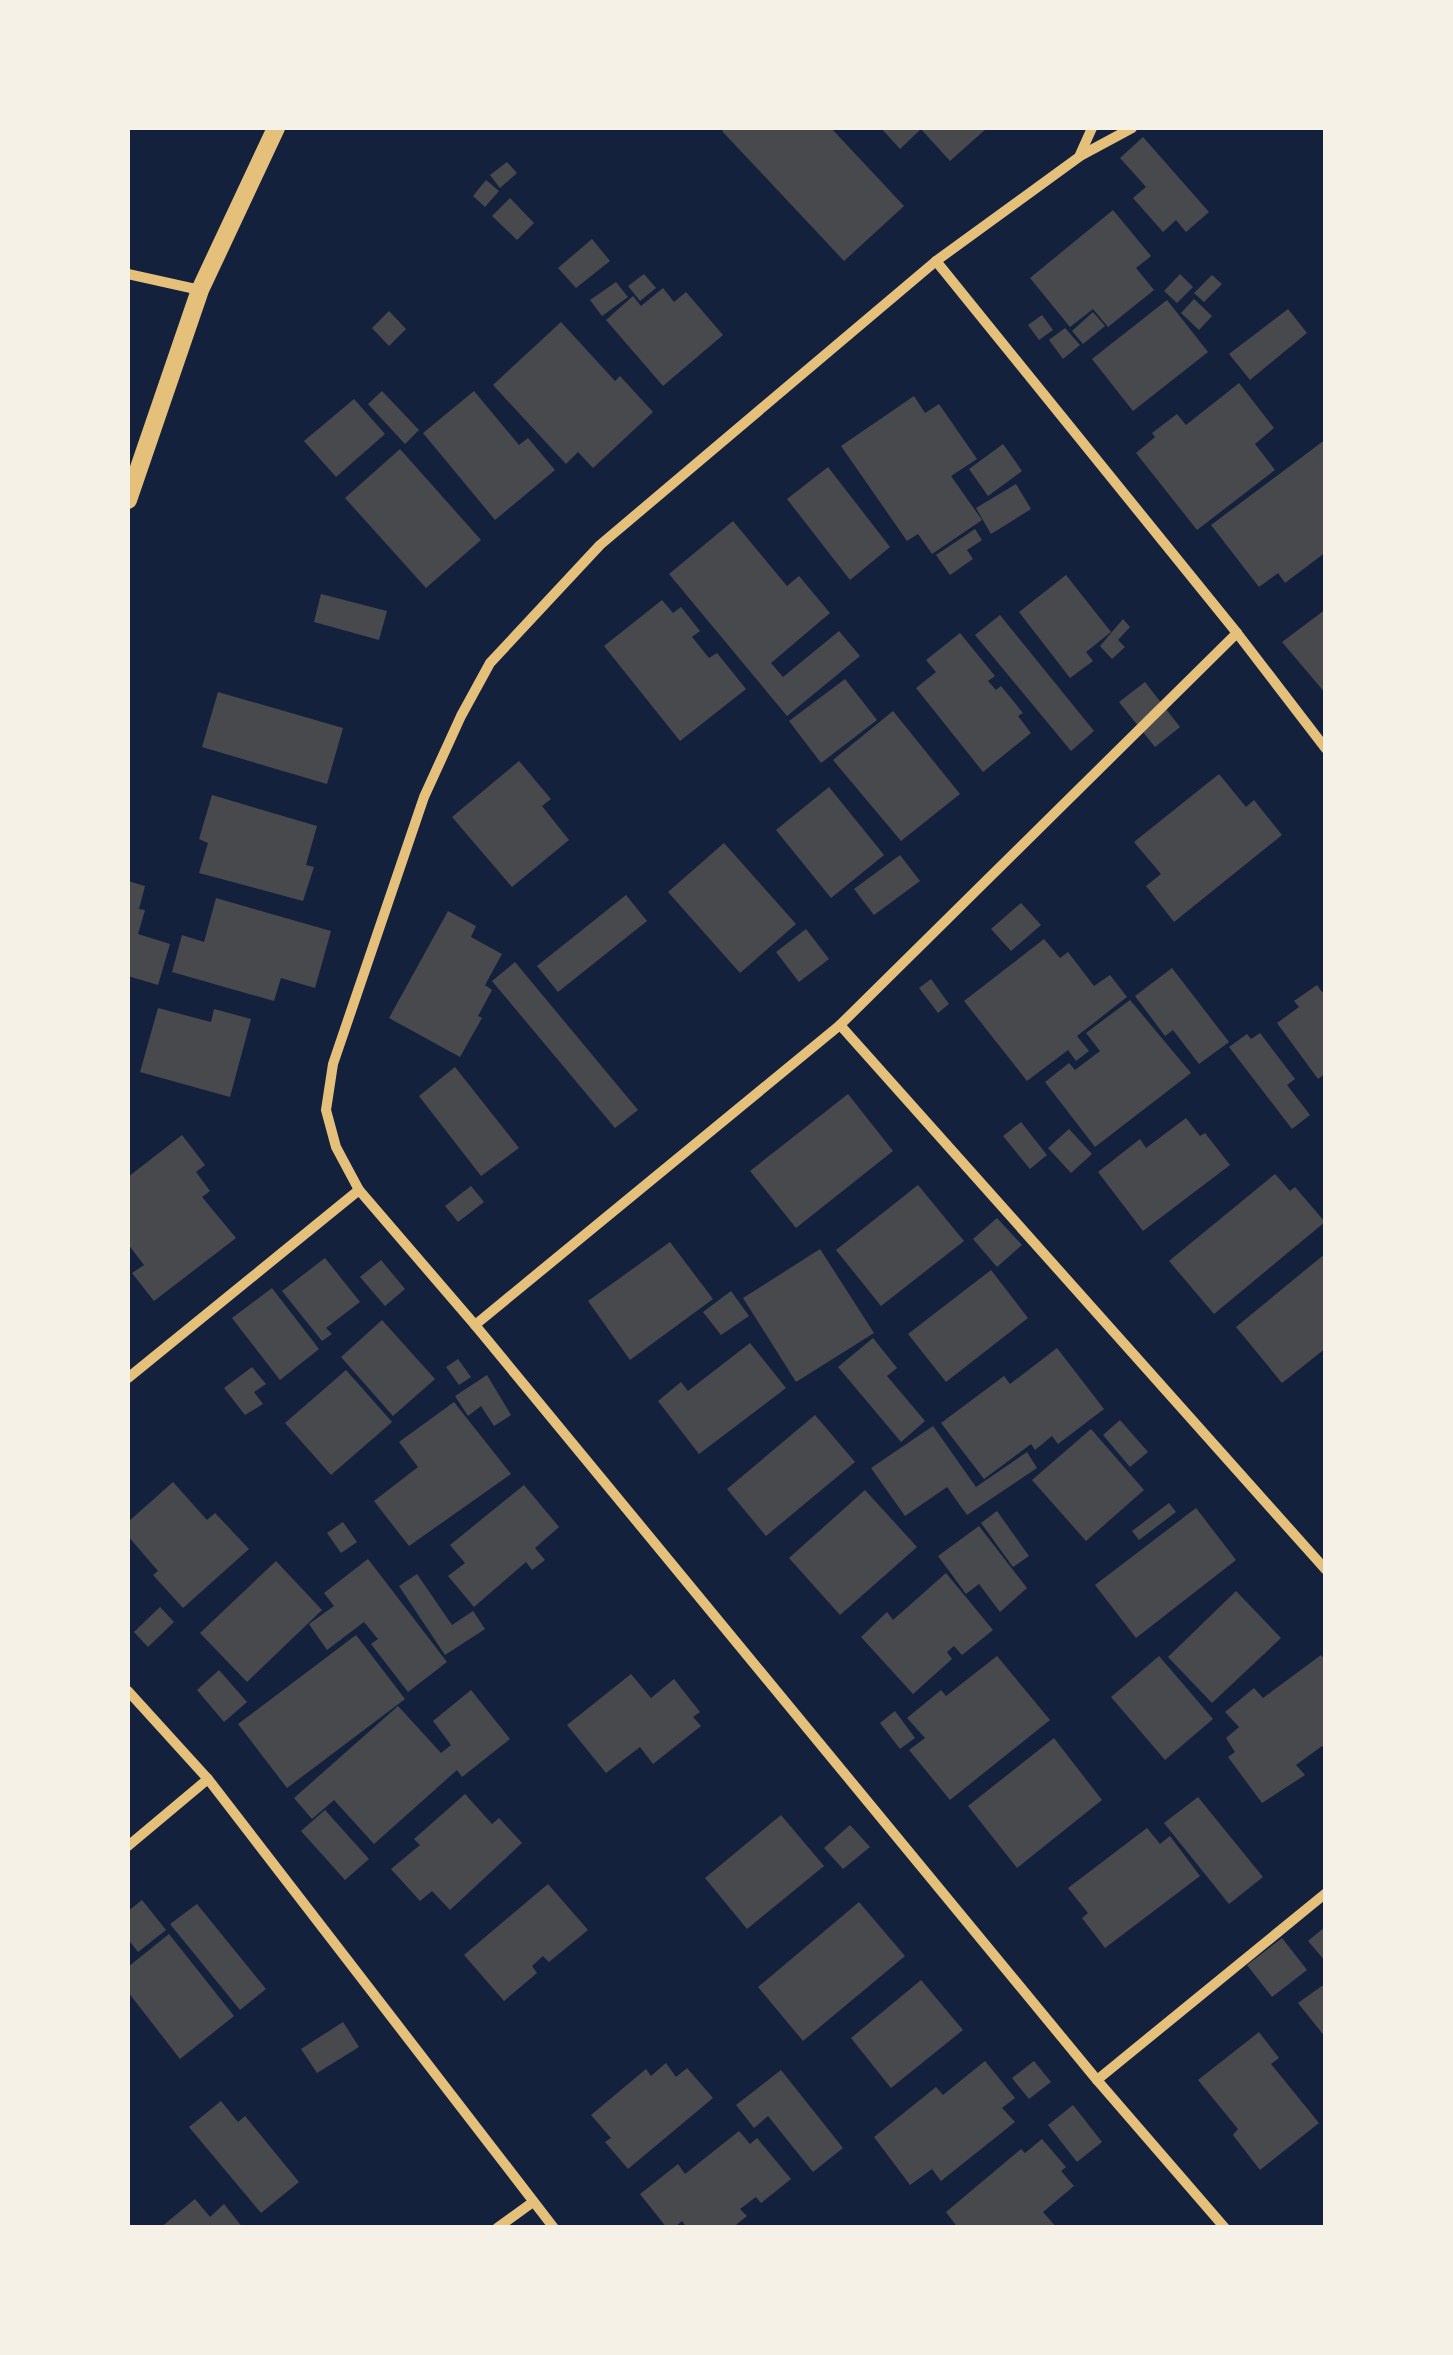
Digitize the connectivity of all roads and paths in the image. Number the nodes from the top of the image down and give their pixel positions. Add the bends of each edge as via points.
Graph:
1 (276, 128) edge
2 (1092, 128) edge
3 (1132, 128) edge
4 (1079, 157) junction
5 (936, 261) junction
6 (128, 274) edge
7 (200, 290) junction
8 (128, 500) edge
9 (1236, 633) junction
10 (1326, 749) edge
11 (840, 1024) junction
12 (359, 1190) junction
13 (475, 1325) junction
14 (128, 1378) edge
15 (1326, 1570) edge
16 (128, 1691) edge
17 (208, 1778) junction
18 (128, 1846) edge
19 (1326, 1893) edge
20 (1097, 2080) junction
21 (533, 2202) junction
22 (497, 2228) edge
23 (554, 2228) edge
24 (1225, 2228) edge

1 - 7 street
2 - 4 street
3 - 4 street
4 - 5 street
5 - 9 street
5 - 12 street via 600,545 490,663 424,797 333,1064 326,1110
6 - 7 street
7 - 8 street
9 - 10 street
9 - 11 street
11 - 13 street
11 - 15 street
12 - 13 street
12 - 14 street
13 - 20 street
16 - 17 street
17 - 18 street
17 - 21 street
19 - 20 street
20 - 24 street
21 - 22 street
21 - 23 street

